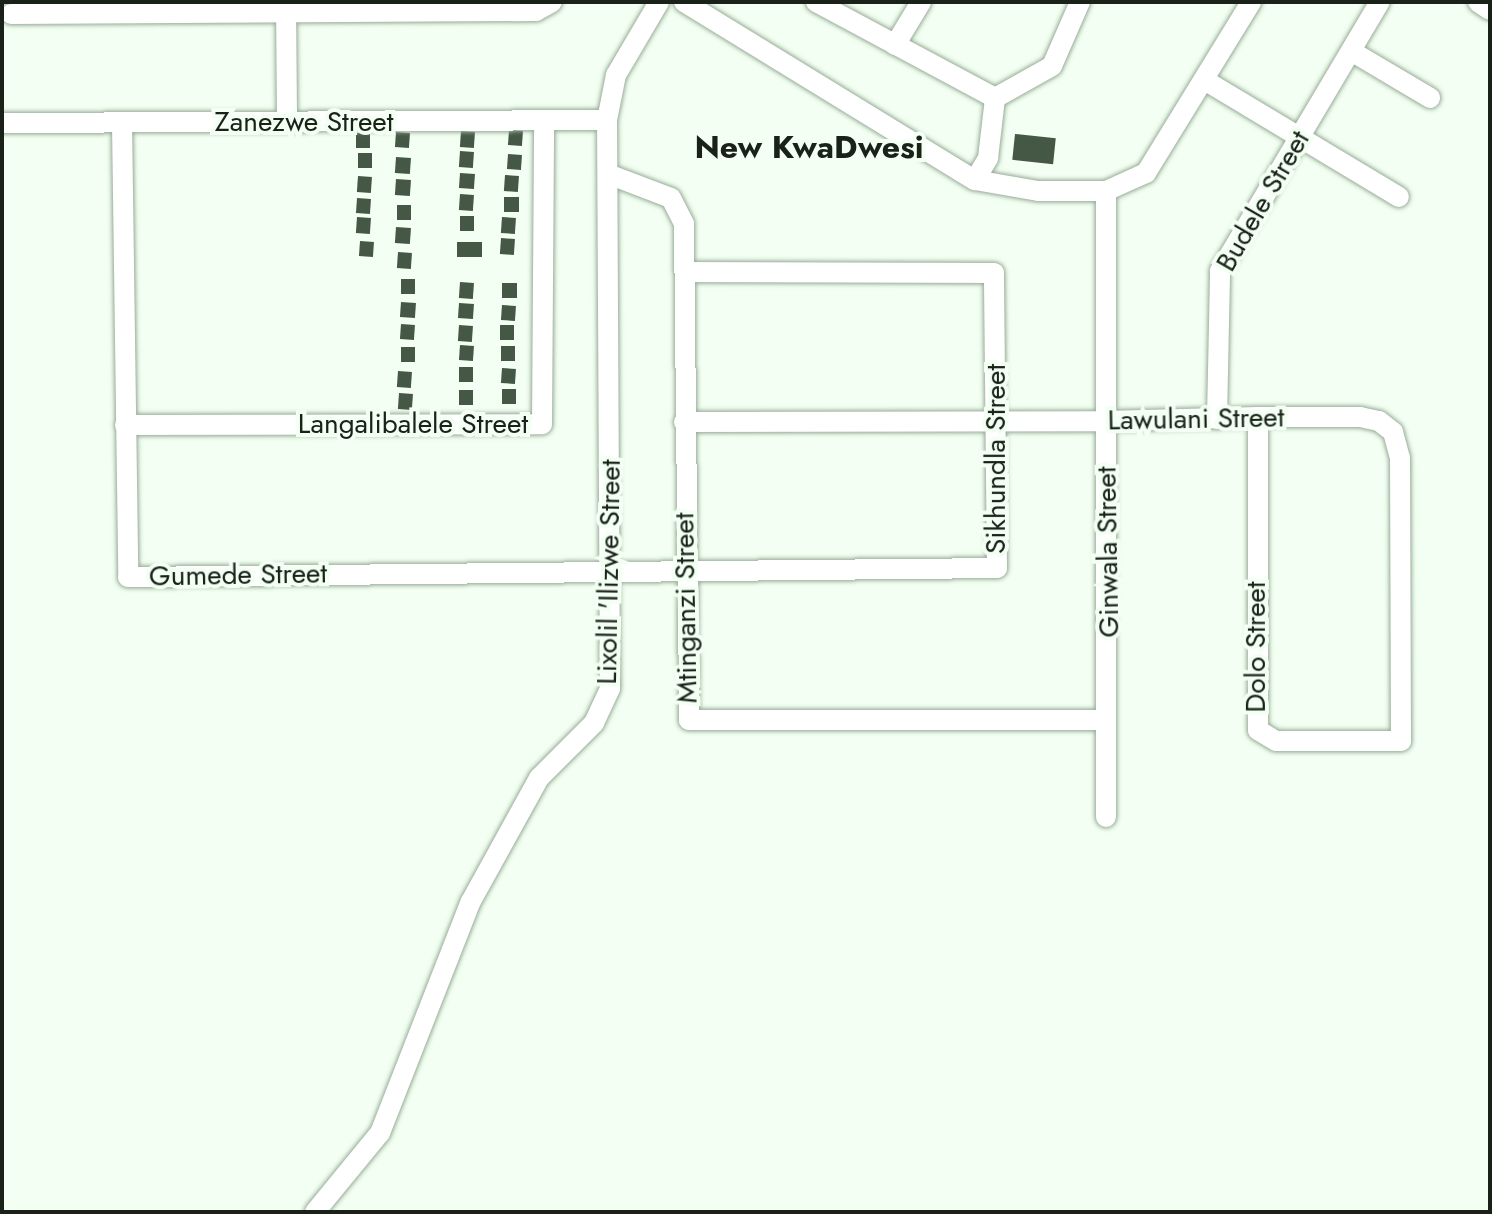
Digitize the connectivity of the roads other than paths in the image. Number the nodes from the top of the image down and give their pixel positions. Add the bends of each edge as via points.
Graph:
1 (552, 2) edge
2 (659, 2) edge
3 (684, 2) edge
4 (816, 2) edge
5 (921, 2) edge
6 (1080, 2) edge
7 (1251, 2) edge
8 (1380, 2) edge
9 (1478, 2) edge
10 (139, 6) edge
11 (286, 6) edge
12 (420, 6) edge
13 (1490, 10) edge
14 (11, 14) dead end
15 (895, 45) junction
16 (1351, 51) junction
17 (1206, 81) junction
18 (995, 98) junction
19 (1430, 98) dead end
20 (544, 120) junction
21 (607, 120) junction
22 (287, 122) junction
23 (2, 123) edge
24 (122, 123) junction
25 (1301, 135) junction
26 (608, 174) junction
27 (975, 180) junction
28 (1106, 191) junction
29 (1399, 197) dead end
30 (685, 272) junction
31 (1258, 417) junction
32 (1217, 419) junction
33 (994, 421) junction
34 (1106, 421) junction
35 (684, 422) junction
36 (125, 425) junction
37 (611, 570) junction
38 (684, 572) junction
39 (1106, 720) junction
40 (1401, 741) joint
41 (1106, 817) dead end
42 (315, 1212) edge

1 - 12 street via 536,11
2 - 21 street, Lixolil 'Ilizwe Street via 616,75
3 - 27 street
4 - 15 street
5 - 15 street
6 - 18 street via 1052,66
7 - 17 street
8 - 16 street, Budele Street
9 - 13 street
10 - 11 street
10 - 14 street
11 - 12 street
11 - 22 street
15 - 18 street
16 - 19 street
16 - 25 street, Budele Street
17 - 25 street
17 - 28 street via 1146,173
18 - 27 street via 988,158
20 - 21 street, Zanezwe Street
20 - 22 street, Zanezwe Street
20 - 36 street, Langalibalele Street via 542,424
21 - 26 street, Lixolil 'Ilizwe Street
22 - 24 street, Zanezwe Street
23 - 24 street, Zanezwe Street
24 - 36 street, Gumede Street
25 - 29 street
25 - 32 street, Budele Street via 1217,280
26 - 30 street, Mtinganzi Street via 679,205
26 - 37 street, Lixolil 'Ilizwe Street
27 - 28 street
28 - 34 street, Ginwala Street
30 - 33 street, Sikhundla Street via 994,273
30 - 35 street, Mtinganzi Street
31 - 32 street, Lawulani Street
31 - 40 street, Lawulani Street via 1372,418 1387,425 1399,444
31 - 40 street, Dolo Street via 1258,730 1276,741
32 - 34 street, Lawulani Street
33 - 34 street, Lawulani Street
33 - 35 street, Lawulani Street
33 - 38 street, Sikhundla Street via 999,554 989,573
34 - 39 street, Ginwala Street
35 - 38 street, Mtinganzi Street
36 - 37 street, Gumede Street via 128,577
37 - 38 street, Sikhundla Street
37 - 42 street, Lixolil 'Ilizwe Street via 606,702 539,778 459,923 394,1106 370,1150
38 - 39 street, Mtinganzi Street via 685,677 689,720 697,724
39 - 41 street, Ginwala Street

